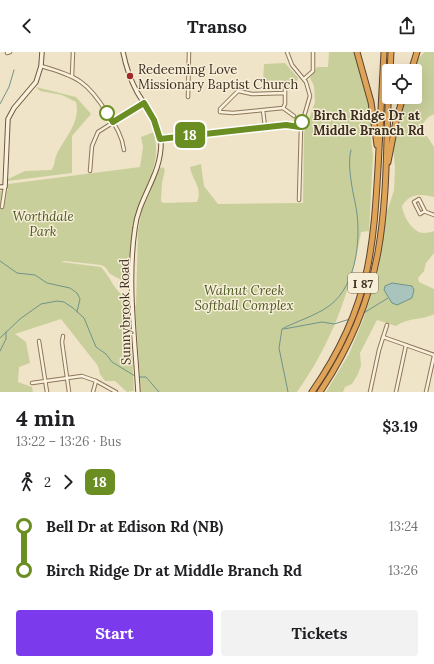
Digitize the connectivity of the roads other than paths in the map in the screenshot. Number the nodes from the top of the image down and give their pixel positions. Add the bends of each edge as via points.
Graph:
1 (42, 52) edge
2 (73, 52) edge
3 (123, 52) edge
4 (189, 52) edge
5 (287, 52) edge
6 (313, 52) edge
7 (357, 52) edge
8 (384, 52) edge
9 (390, 52) edge
10 (417, 52) edge
11 (390, 64) edge
12 (413, 64) edge
13 (41, 66) junction
14 (72, 76) junction
15 (304, 79) junction
16 (285, 88) dead end
17 (285, 93) junction
18 (188, 97) dead end
19 (144, 103) junction
20 (388, 104) edge
21 (401, 104) edge
22 (283, 108) junction
23 (263, 110) junction
24 (294, 116) dead end
25 (113, 122) junction
26 (266, 127) junction
27 (300, 127) junction
28 (160, 139) junction
29 (124, 150) dead end
30 (378, 164) junction
31 (90, 172) dead end
32 (385, 179) junction
33 (0, 187) edge
34 (5, 187) junction
35 (299, 200) dead end
36 (2, 207) dead end
37 (425, 211) junction
38 (434, 215) edge
39 (387, 325) dead end
40 (63, 336) dead end
41 (383, 337) junction
42 (39, 341) dead end
43 (406, 345) junction
44 (434, 355) edge
45 (67, 377) junction
46 (96, 380) junction
47 (45, 381) junction
48 (32, 383) dead end
49 (47, 392) edge
50 (70, 392) edge
51 (93, 392) edge
52 (116, 392) edge
53 (138, 392) edge
54 (312, 392) edge
55 (320, 392) edge
56 (370, 392) edge
57 (396, 392) edge
58 (426, 392) edge

1 - 13 main road
2 - 14 street
3 - 19 main road, Sunnybrook Road via 129,76
4 - 18 street
5 - 15 street via 290,61
6 - 15 street via 313,71
7 - 30 highway via 374,116
8 - 30 highway, I 87
9 - 11 highway
10 - 12 highway
13 - 14 street
13 - 34 main road via 36,82 8,119
14 - 25 street via 93,92
15 - 27 street via 310,96
16 - 17 street
17 - 22 street
17 - 23 street via 252,94 238,91 220,112
19 - 25 street
19 - 28 main road, Sunnybrook Road via 154,120
20 - 32 highway, I 87
21 - 32 highway
22 - 23 street
22 - 24 street
23 - 26 street
25 - 29 street via 120,132
25 - 31 street via 98,132 94,138 90,154
26 - 27 street
26 - 28 street
27 - 35 street
28 - 53 main road, Sunnybrook Road via 158,168 141,206 135,227 132,305
30 - 54 highway, I 87 via 373,238 362,288 333,358
32 - 55 highway, I 87 via 379,242 370,284 356,326
33 - 34 main road
34 - 36 street
37 - 37 street via 420,214 414,202 419,200
37 - 38 street
39 - 41 street
40 - 45 street
41 - 43 street
41 - 56 street
42 - 47 street
43 - 44 street
43 - 57 street
44 - 58 street
45 - 46 street via 82,376
45 - 47 street
45 - 50 street
46 - 51 street
46 - 52 street
47 - 48 street
47 - 49 street

